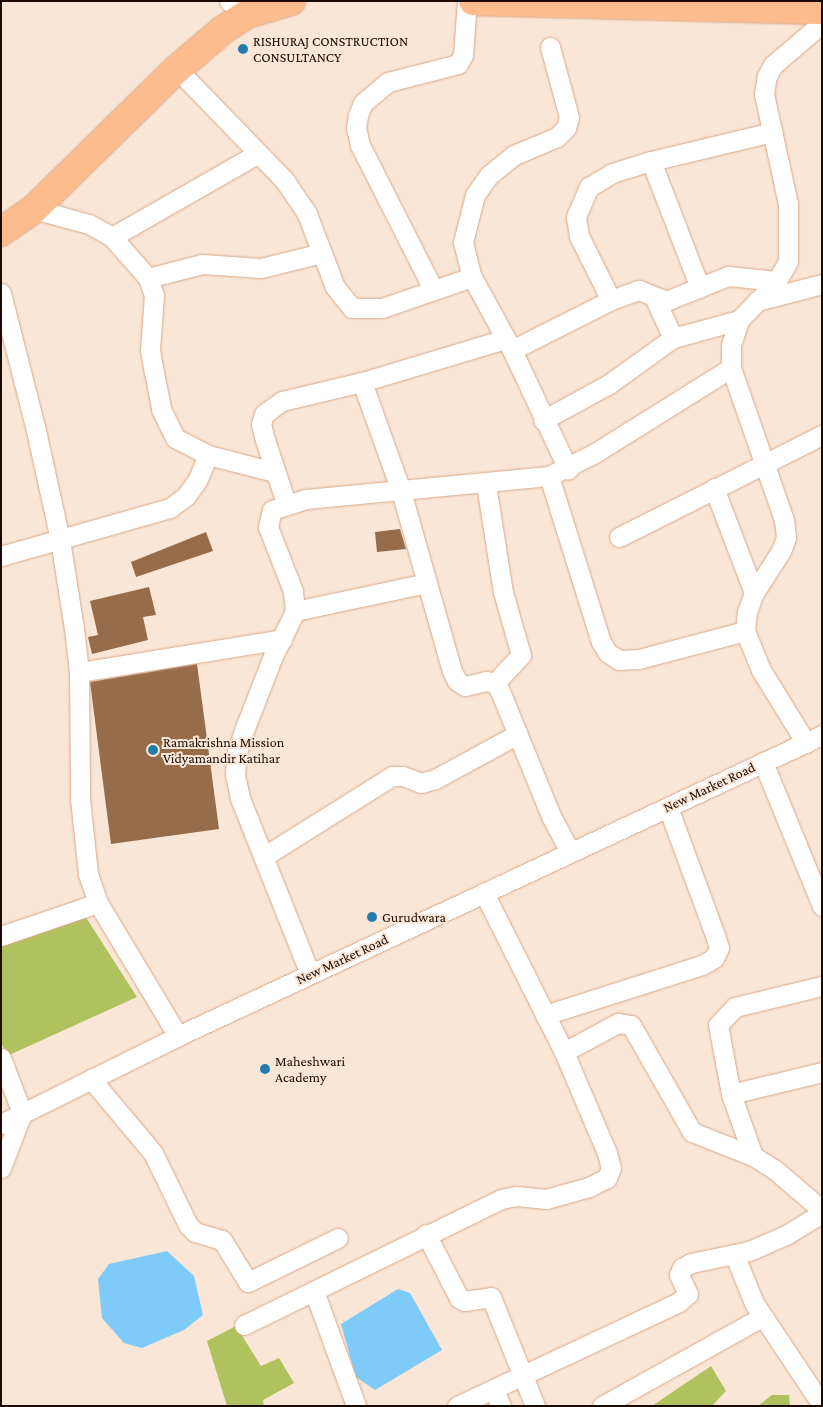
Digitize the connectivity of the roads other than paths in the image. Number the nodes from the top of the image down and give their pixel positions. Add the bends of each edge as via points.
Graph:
1 (290, 1) edge
2 (467, 1) edge
3 (472, 1) edge
4 (612, 4) edge
5 (238, 8) edge
6 (822, 10) edge
7 (822, 23) edge
8 (550, 47) dead end
9 (177, 69) junction
10 (772, 132) junction
11 (257, 154) junction
12 (651, 162) junction
13 (34, 209) junction
14 (1, 232) edge
15 (112, 237) junction
16 (322, 253) junction
17 (472, 277) junction
18 (148, 278) junction
19 (776, 281) junction
20 (822, 284) edge
21 (700, 288) junction
22 (433, 289) junction
23 (1, 293) edge
24 (655, 299) junction
25 (611, 300) junction
26 (757, 301) junction
27 (739, 320) junction
28 (674, 338) junction
29 (508, 345) junction
30 (730, 368) junction
31 (362, 382) junction
32 (543, 420) junction
33 (822, 435) edge
34 (208, 455) junction
35 (765, 465) junction
36 (568, 469) junction
37 (274, 472) junction
38 (549, 476) junction
39 (486, 484) junction
40 (714, 488) junction
41 (401, 491) junction
42 (286, 503) junction
43 (618, 536) dead end
44 (60, 540) junction
45 (1, 556) edge
46 (427, 583) junction
47 (754, 593) junction
48 (296, 611) junction
49 (745, 631) junction
50 (282, 639) junction
51 (79, 672) junction
52 (495, 683) junction
53 (518, 734) junction
54 (814, 739) edge
55 (763, 762) junction
56 (668, 807) junction
57 (570, 852) junction
58 (263, 856) junction
59 (484, 892) junction
60 (98, 903) junction
61 (822, 906) edge
62 (1, 936) edge
63 (310, 974) junction
64 (822, 986) edge
65 (546, 1015) junction
66 (178, 1036) junction
67 (564, 1052) junction
68 (1, 1058) edge
69 (822, 1072) edge
70 (91, 1079) junction
71 (731, 1094) junction
72 (22, 1113) junction
73 (1, 1124) edge
74 (753, 1156) junction
75 (1, 1168) edge
76 (822, 1211) edge
77 (426, 1234) junction
78 (338, 1238) dead end
79 (735, 1256) junction
80 (314, 1291) junction
81 (762, 1317) junction
82 (244, 1325) dead end
83 (525, 1375) junction
84 (497, 1398) edge
85 (458, 1405) edge
86 (822, 1405) edge
87 (356, 1406) edge
88 (535, 1406) edge
89 (602, 1406) edge

1 - 5 highway
2 - 22 street via 463,55 458,64 388,82 364,102 356,128 360,145
3 - 4 highway
4 - 6 highway
5 - 9 highway via 223,30
7 - 10 street via 773,65 767,76 764,94
8 - 17 street via 569,117 566,128 557,137 514,155 489,175 475,195 463,242
9 - 11 street
9 - 13 highway
10 - 12 street
10 - 19 street via 788,204 790,236 788,261
11 - 15 street
11 - 16 street via 275,168 296,196
12 - 21 street
12 - 25 street via 612,174 596,183 582,197 576,217 579,236
13 - 14 highway
13 - 15 street via 89,224
15 - 18 street
16 - 18 street via 261,268 202,264
16 - 22 street via 335,287 352,308 382,308
17 - 22 street
17 - 29 street
18 - 34 street via 154,296 150,350 161,409 175,438
19 - 21 street via 728,276
19 - 26 street
20 - 26 street
21 - 24 street via 666,301
23 - 44 street via 36,426
24 - 25 street via 639,290
24 - 28 street
25 - 29 street
26 - 27 street
27 - 28 street
27 - 30 street via 731,345
28 - 32 street via 609,384
29 - 31 street
29 - 32 street
30 - 35 street
30 - 36 street
31 - 37 street via 282,401 264,414 261,424
31 - 41 street
32 - 36 street
33 - 35 street
34 - 37 street
34 - 44 street via 198,481 170,508
35 - 40 street
35 - 47 street via 784,520 786,538 781,552
36 - 38 street
37 - 42 street
38 - 39 street
38 - 49 street via 601,642 608,653 619,660 639,659
39 - 41 street
39 - 52 street via 503,592 521,655
40 - 43 street
40 - 47 street
41 - 42 street
41 - 46 street
42 - 48 street via 272,510 268,527 293,591
44 - 45 street
44 - 51 street
46 - 48 street
46 - 52 street via 457,681 464,686 486,681
47 - 49 street via 746,612
48 - 50 street
49 - 54 street via 773,693
50 - 51 street
50 - 58 street via 237,752 240,798
51 - 60 street via 83,837 88,874
52 - 53 street
53 - 57 street via 551,816
53 - 58 street via 435,779 421,783 392,776
54 - 55 street, New Market Road
55 - 56 street, New Market Road
55 - 61 street
56 - 57 street, New Market Road
56 - 65 street via 719,948 714,958 702,965
57 - 59 street, New Market Road
58 - 63 street
59 - 63 street, New Market Road
59 - 65 street
60 - 62 street
60 - 66 street
63 - 66 street, New Market Road
64 - 71 street via 735,1007 725,1014 718,1025
65 - 67 street
66 - 70 street, New Market Road
67 - 74 street via 618,1023 631,1025 692,1132
67 - 77 street via 607,1153 611,1168 607,1178 589,1187 546,1199 517,1196 501,1199
68 - 72 street
69 - 71 street
70 - 72 street, New Market Road
70 - 78 street via 154,1152 188,1225 195,1232 222,1240 248,1282
71 - 74 street
72 - 73 street, New Market Road
72 - 75 street
74 - 76 street via 794,1184
76 - 79 street via 780,1238
77 - 80 street
77 - 83 street via 459,1298 471,1301 484,1295 491,1296
79 - 81 street
79 - 83 street via 691,1263 682,1268 679,1275 688,1294 679,1302
80 - 82 street
80 - 87 street
81 - 86 street
81 - 89 street
83 - 84 street
83 - 88 street
84 - 85 street

